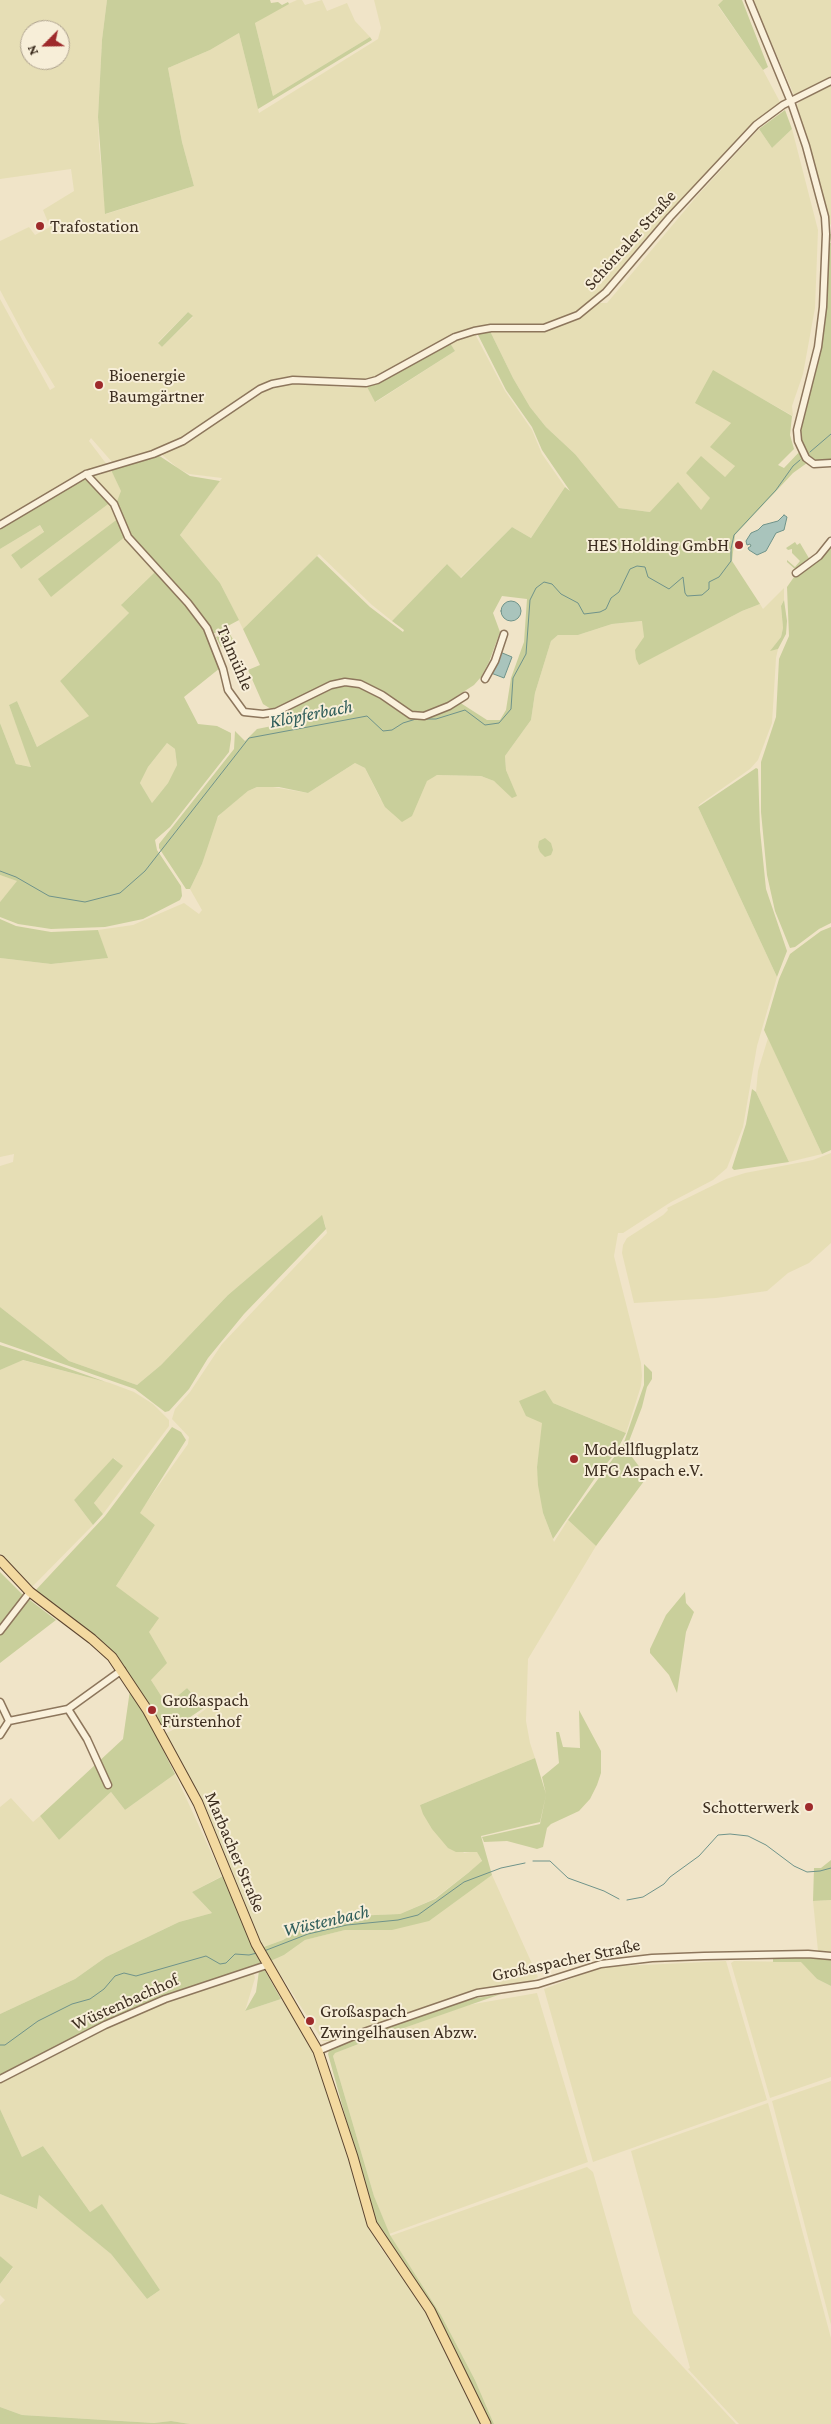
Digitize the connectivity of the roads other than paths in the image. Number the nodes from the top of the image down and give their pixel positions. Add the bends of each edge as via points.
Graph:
1 (749, 0) edge
2 (831, 81) edge
3 (791, 102) junction
4 (829, 230) edge
5 (831, 463) edge
6 (86, 474) junction
7 (0, 525) edge
8 (831, 541) edge
9 (796, 573) dead end
10 (504, 634) dead end
11 (485, 679) dead end
12 (465, 696) dead end
13 (0, 1560) edge
14 (30, 1592) junction
15 (0, 1631) edge
16 (122, 1670) junction
17 (0, 1702) edge
18 (68, 1709) junction
19 (8, 1720) junction
20 (0, 1735) edge
21 (108, 1785) dead end
22 (831, 1956) edge
23 (267, 1965) junction
24 (318, 2051) junction
25 (0, 2079) edge
26 (486, 2424) edge

1 - 3 street
2 - 3 street, Schöntaler Straße
3 - 4 street
3 - 6 street, Schöntaler Straße via 756,125 606,292 578,315 544,328 474,331 366,383 293,380 272,384 183,441 153,454
4 - 5 street via 818,347 797,430 806,458 814,464
6 - 7 street, Schöntaler Straße
6 - 12 street, Talmühle via 114,504 128,537 207,628 228,690 244,712 276,712 331,685 344,682 367,687 411,715 424,716
8 - 9 street via 819,556
10 - 11 street
13 - 14 main road, Marbacher Straße
14 - 15 street
14 - 16 main road, Marbacher Straße via 92,1639
16 - 18 street
16 - 23 main road, Marbacher Straße via 198,1804
17 - 19 street
18 - 19 street
18 - 21 street via 87,1738
19 - 20 street
22 - 24 street, Großaspacher Straße via 686,1956 601,1964 538,1984 477,1992
23 - 24 main road, Marbacher Straße
23 - 25 street, Wüstenbachhof via 165,1999
24 - 26 main road, Marbacher Straße via 372,2224 430,2310

